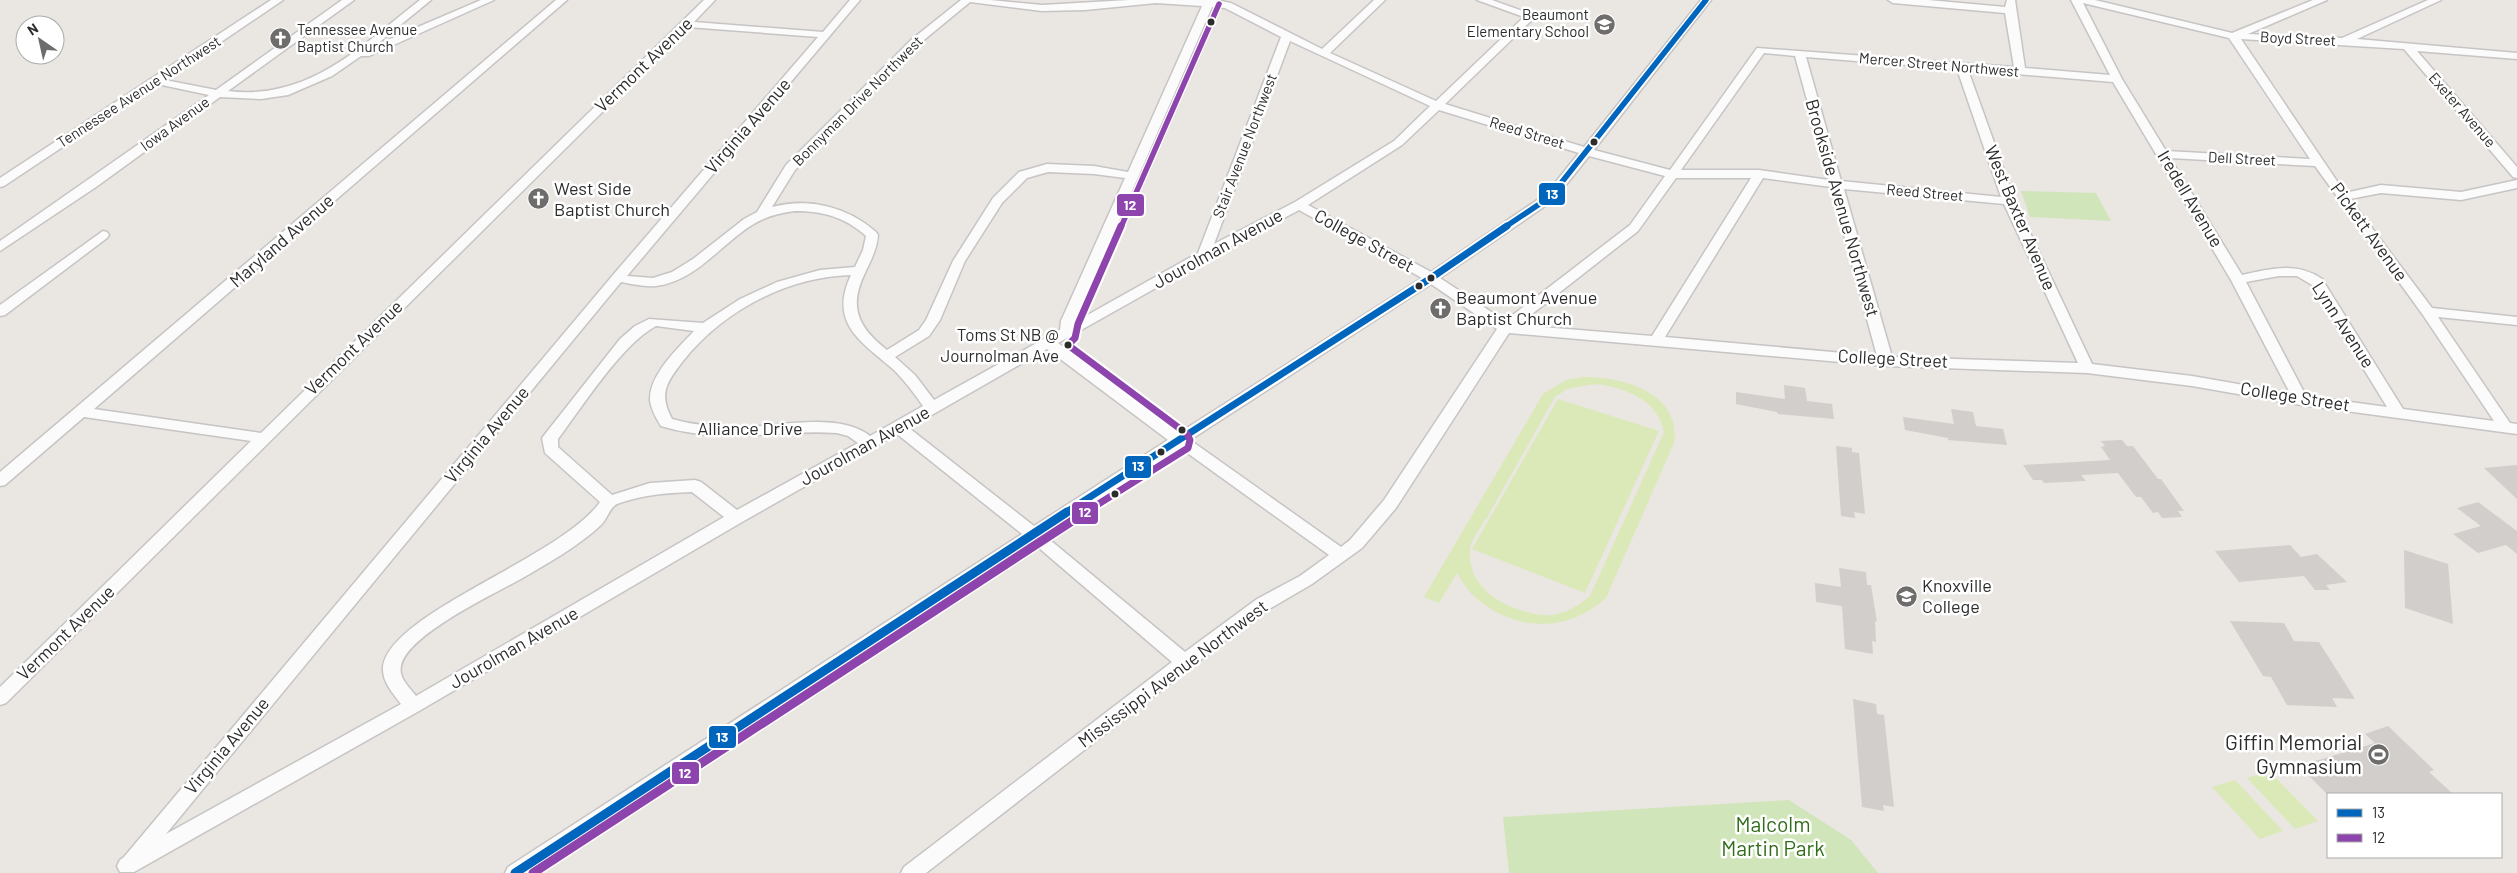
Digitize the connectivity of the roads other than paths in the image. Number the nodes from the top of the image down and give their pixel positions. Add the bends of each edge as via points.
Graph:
1 (278, 0) edge
2 (349, 0) edge
3 (426, 0) edge
4 (489, 0) edge
5 (562, 0) edge
6 (710, 0) edge
7 (855, 0) edge
8 (968, 0) edge
9 (973, 0) edge
10 (1155, 0) edge
11 (1380, 0) edge
12 (1482, 0) edge
13 (1706, 0) edge
14 (1893, 0) edge
15 (2076, 0) edge
16 (2082, 0) edge
17 (2322, 0) edge
18 (2436, 0) edge
19 (1209, 2) edge
20 (2011, 5) edge
21 (2296, 5) edge
22 (686, 24) junction
23 (827, 35) junction
24 (1286, 36) junction
25 (2233, 36) junction
26 (2343, 41) junction
27 (2408, 47) junction
28 (1761, 50) joint
29 (1323, 54) junction
30 (1800, 55) junction
31 (2517, 56) edge
32 (344, 63) junction
33 (1961, 66) junction
34 (2020, 71) junction
35 (2117, 79) junction
36 (156, 81) junction
37 (218, 93) junction
38 (1438, 106) junction
39 (1585, 151) junction
40 (2163, 154) junction
41 (2320, 163) junction
42 (1672, 174) junction
43 (1759, 174) junction
44 (2517, 174) edge
45 (1132, 176) junction
46 (0, 183) edge
47 (1834, 184) junction
48 (2517, 184) edge
49 (2342, 197) junction
50 (2009, 201) junction
51 (1299, 205) junction
52 (762, 214) junction
53 (103, 235) dead end
54 (0, 247) edge
55 (1204, 255) junction
56 (858, 271) junction
57 (618, 278) junction
58 (1431, 278) junction
59 (2238, 280) junction
60 (0, 312) edge
61 (2428, 312) junction
62 (2517, 321) edge
63 (706, 328) junction
64 (1505, 328) junction
65 (1066, 334) junction
66 (1656, 341) junction
67 (1050, 344) junction
68 (887, 356) junction
69 (1886, 361) junction
70 (2087, 368) junction
71 (2301, 400) junction
72 (932, 408) junction
73 (83, 412) junction
74 (2398, 412) junction
75 (898, 427) junction
76 (2512, 429) edge
77 (263, 438) junction
78 (1180, 441) junction
79 (869, 444) junction
80 (0, 481) edge
81 (609, 501) junction
82 (736, 518) junction
83 (1034, 534) junction
84 (1342, 556) junction
85 (1184, 662) junction
86 (0, 698) edge
87 (413, 706) junction
88 (124, 869) edge
89 (515, 873) edge
90 (911, 873) edge

1 - 36 street, Tennessee Avenue Northwest
2 - 37 street, Iowa Avenue
3 - 32 street
4 - 32 street
5 - 73 street, Maryland Avenue
6 - 22 street, Vermont Avenue
7 - 23 street, Virginia Avenue
8 - 52 street, Bonnyman Drive Northwest via 915,42 790,168
9 - 10 street, Reed Street via 1050,10
10 - 19 street, Reed Street
11 - 29 street
12 - 38 street, Jourolman Avenue via 1531,16
13 - 39 street
14 - 20 street
15 - 35 street, Iredell Avenue
16 - 25 street, Boyd Street
17 - 21 street
18 - 26 street
19 - 24 street, Reed Street via 1227,5
19 - 45 street
20 - 34 street
21 - 25 street
22 - 23 street
22 - 77 street, Vermont Avenue
23 - 57 street, Virginia Avenue
24 - 29 street, Reed Street
24 - 55 street, Stair Avenue Northwest
25 - 26 street, Boyd Street
25 - 41 street, Pickett Avenue
26 - 27 street, Boyd Street
27 - 31 street, Boyd Street
27 - 44 street, Exeter Avenue
28 - 30 street, Mercer Street Northwest
28 - 42 street, Mississippi Avenue Northwest
29 - 38 street, Reed Street
30 - 33 street, Mercer Street Northwest
30 - 47 street, Brookside Avenue Northwest
32 - 37 street via 320,79 286,93 261,96
33 - 34 street, Mercer Street Northwest
33 - 50 street, West Baxter Avenue
34 - 35 street, Mercer Street Northwest
35 - 40 street, Iredell Avenue
36 - 37 street
36 - 46 street, Tennessee Avenue Northwest
37 - 54 street, Iowa Avenue
38 - 39 street, Reed Street
38 - 51 street, Jourolman Avenue via 1398,143
39 - 42 street, Reed Street
39 - 58 street via 1550,197
40 - 41 street, Dell Street
40 - 59 street, Iredell Avenue
41 - 49 street, Pickett Avenue
42 - 43 street, Reed Street
42 - 64 street, Mississippi Avenue Northwest via 1634,228
43 - 47 street, Reed Street
43 - 66 street
45 - 65 street via 1068,321
45 - 68 street via 1047,168 1023,175 996,201 959,261 934,320 924,333
47 - 50 street, Reed Street
47 - 69 street, Brookside Avenue Northwest
48 - 49 street via 2461,196 2381,189
49 - 61 street, Pickett Avenue
50 - 70 street, West Baxter Avenue
51 - 55 street, Jourolman Avenue
51 - 58 street, College Street
52 - 56 street via 813,208 853,219 872,235 872,244
52 - 57 street via 690,269 650,282
53 - 60 street
55 - 65 street, Jourolman Avenue
56 - 63 street, Alliance Drive via 831,271 789,282 731,310
56 - 68 street via 849,310 853,323 870,345
57 - 88 street, Virginia Avenue
58 - 64 street, College Street
58 - 78 street
59 - 71 street, Iredell Avenue
59 - 74 street, Lynn Avenue via 2288,271 2312,276
61 - 62 street
61 - 76 street, Pickett Avenue
63 - 79 street, Alliance Drive via 661,379 658,404 666,422 692,430 752,432 824,428 849,431
63 - 81 street via 654,322 640,329 625,342 550,438 550,449
64 - 66 street, College Street
64 - 84 street, Mississippi Avenue Northwest via 1390,504
65 - 67 street, Jourolman Avenue
66 - 69 street, College Street
67 - 72 street, Jourolman Avenue
67 - 78 street
68 - 72 street via 907,375
69 - 70 street, College Street
70 - 71 street, College Street via 2192,381
71 - 74 street, College Street
72 - 75 street, Jourolman Avenue
73 - 77 street
73 - 80 street, Maryland Avenue
74 - 76 street, College Street
75 - 79 street, Jourolman Avenue
75 - 83 street
77 - 86 street, Vermont Avenue
78 - 83 street
78 - 84 street
79 - 82 street, Jourolman Avenue
81 - 82 street via 650,489 695,486
81 - 87 street via 596,520 540,560 418,631 400,651 392,666 393,679
82 - 87 street, Jourolman Avenue
83 - 85 street
83 - 89 street
84 - 85 street, Mississippi Avenue Northwest via 1263,604
85 - 90 street, Mississippi Avenue Northwest
87 - 88 street, Jourolman Avenue

